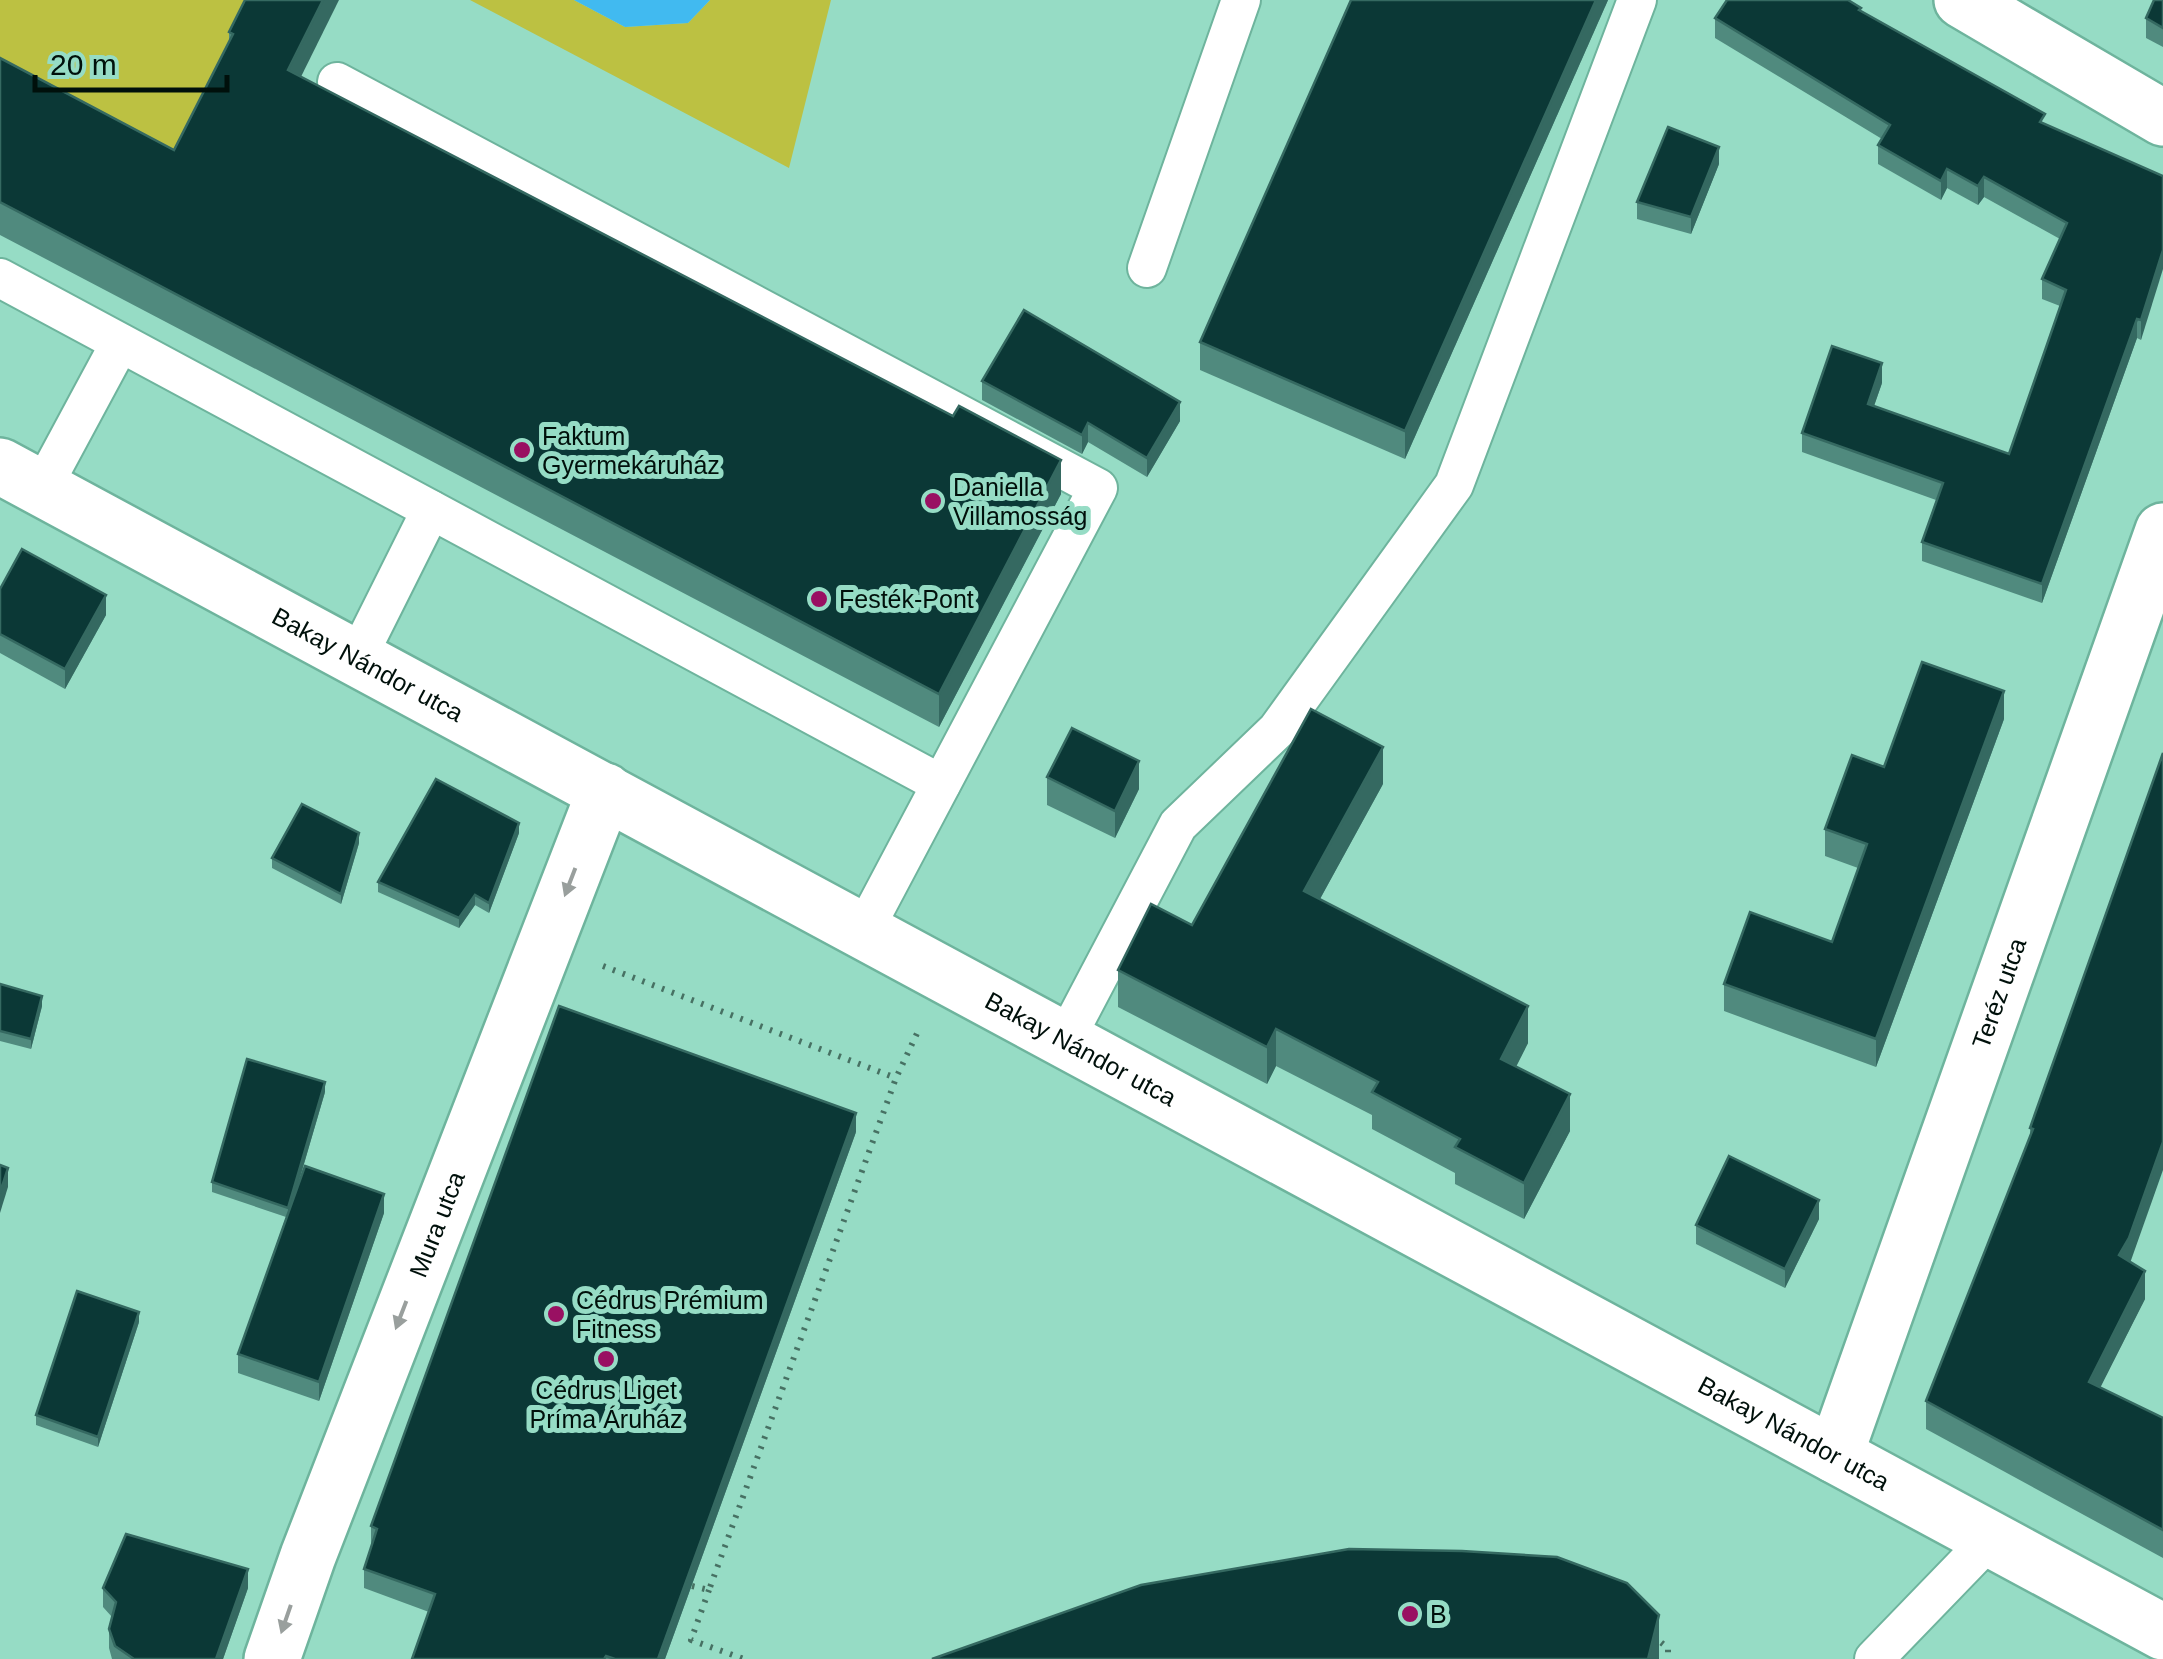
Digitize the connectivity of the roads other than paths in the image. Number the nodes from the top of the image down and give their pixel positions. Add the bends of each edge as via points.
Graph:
1 (1241, 0) edge
2 (1637, 0) edge
3 (1962, 0) edge
4 (338, 82) dead end
5 (2163, 118) edge
6 (1147, 268) dead end
7 (0, 278) edge
8 (120, 343) junction
9 (21, 477) edge
10 (430, 510) junction
11 (2163, 531) edge
12 (357, 658) junction
13 (941, 784) junction
14 (605, 791) junction
15 (864, 930) junction
16 (1066, 1040) junction
17 (1834, 1455) junction
18 (1990, 1538) junction
19 (2163, 1632) edge
20 (272, 1659) edge
21 (1874, 1659) edge

1 - 6 lane
2 - 16 lane via 1454,485 1277,730 1178,825
3 - 5 street
4 - 13 lane via 1098,488
7 - 8 lane
8 - 9 lane
8 - 10 lane
9 - 12 street, Bakay Nándor utca
10 - 12 lane
10 - 13 lane
11 - 17 street, Teréz utca
12 - 14 street, Bakay Nándor utca
13 - 15 lane
14 - 15 street, Bakay Nándor utca
14 -> 20 street, Mura utca
15 - 16 street, Bakay Nándor utca
16 - 17 street, Bakay Nándor utca
17 - 18 street, Bakay Nándor utca
18 - 19 street, Bakay Nándor utca
18 - 21 lane

